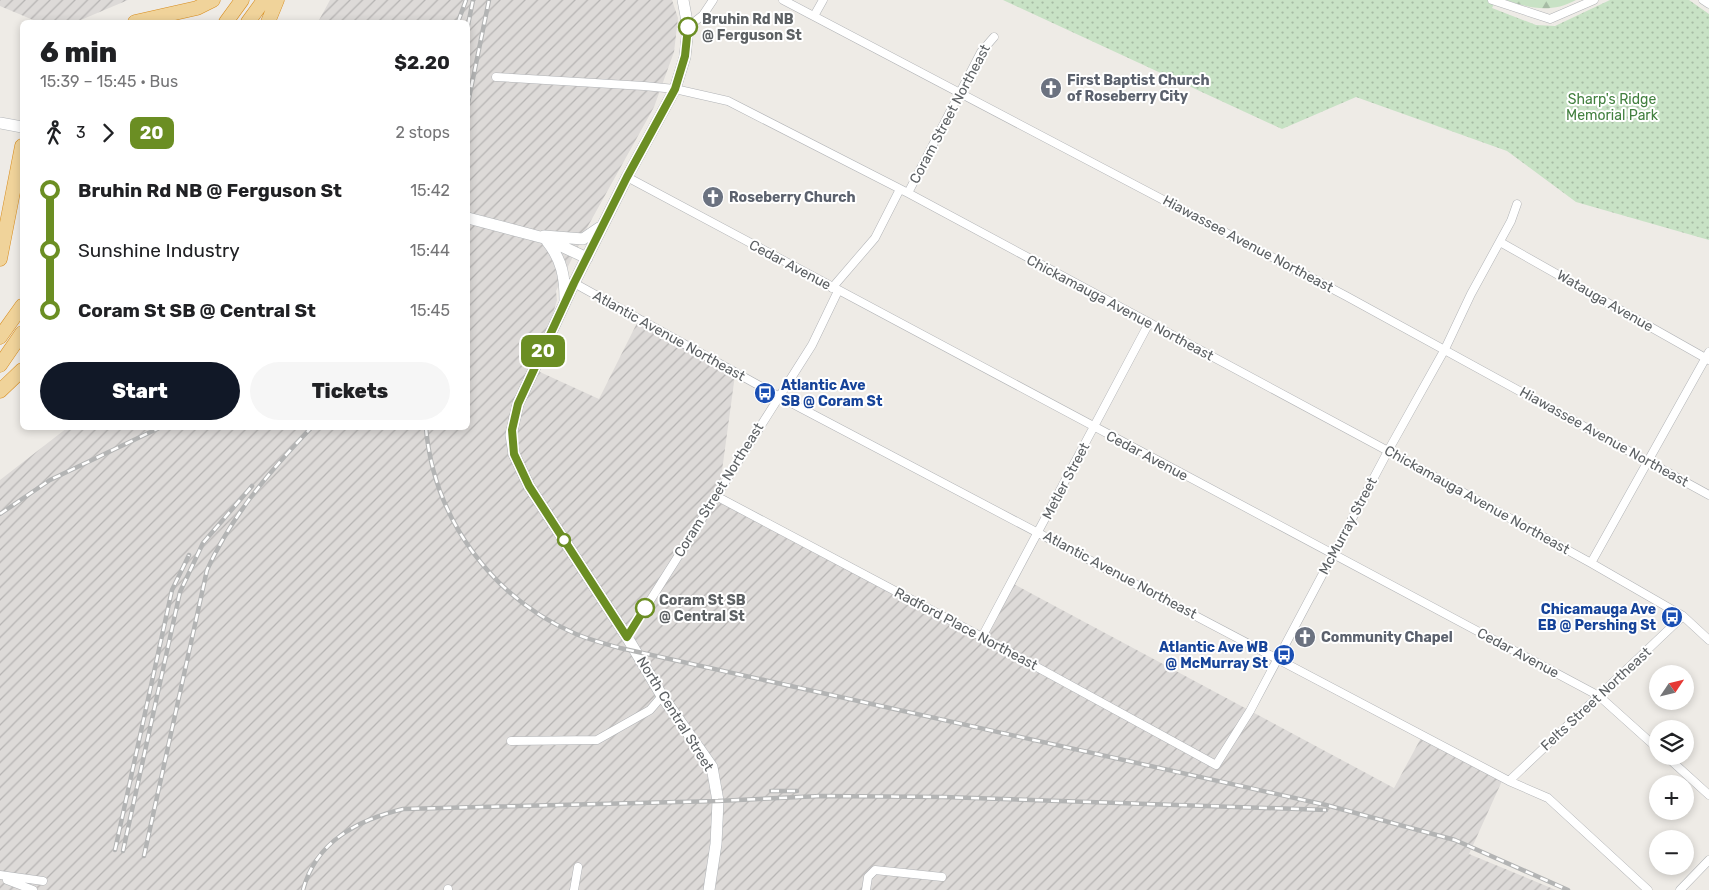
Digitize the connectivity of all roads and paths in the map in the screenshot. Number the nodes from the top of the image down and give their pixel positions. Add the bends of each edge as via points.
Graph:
1 (214, 0) edge
2 (242, 0) edge
3 (264, 0) edge
4 (277, 0) edge
5 (683, 0) edge
6 (713, 0) edge
7 (783, 0) edge
8 (823, 0) edge
9 (1492, 0) edge
10 (1594, 0) edge
11 (1703, 0) edge
12 (1709, 4) edge
13 (814, 16) junction
14 (144, 20) edge
15 (227, 20) edge
16 (249, 20) edge
17 (269, 20) edge
18 (688, 27) junction
19 (994, 37) dead end
20 (496, 77) dead end
21 (675, 89) junction
22 (960, 93) junction
23 (0, 123) edge
24 (20, 127) edge
25 (20, 156) edge
26 (627, 177) junction
27 (900, 189) junction
28 (908, 193) junction
29 (1517, 204) dead end
30 (470, 219) edge
31 (602, 226) junction
32 (541, 237) junction
33 (1500, 242) junction
34 (587, 258) junction
35 (0, 259) edge
36 (574, 283) junction
37 (835, 290) junction
38 (565, 304) junction
39 (20, 309) edge
40 (1149, 324) junction
41 (20, 336) edge
42 (0, 337) edge
43 (1445, 349) junction
44 (1708, 357) edge
45 (0, 365) edge
46 (20, 372) edge
47 (0, 391) edge
48 (778, 396) junction
49 (1094, 427) junction
50 (1388, 451) junction
51 (1647, 461) junction
52 (1709, 495) edge
53 (716, 496) junction
54 (1038, 532) junction
55 (1333, 555) junction
56 (1591, 563) junction
57 (1682, 616) junction
58 (627, 637) junction
59 (982, 637) junction
60 (1709, 640) edge
61 (1277, 660) junction
62 (662, 696) junction
63 (1599, 696) junction
64 (511, 741) dead end
65 (1649, 741) edge
66 (1216, 765) joint
67 (1676, 765) edge
68 (1509, 782) junction
69 (1709, 795) edge
70 (1709, 860) edge
71 (578, 867) dead end
72 (0, 876) edge
73 (942, 877) dead end
74 (43, 882) dead end
75 (33, 890) edge
76 (574, 890) edge
77 (709, 890) edge
78 (866, 890) edge
79 (1648, 890) edge
80 (1680, 890) edge

1 - 14 highway via 197,8
2 - 15 highway
3 - 16 highway
4 - 17 highway
5 - 18 main road, North Central Street
6 - 18 street via 703,15
7 - 13 street, Hiawassee Avenue Northeast
8 - 13 street
9 - 10 street via 1550,19
11 - 12 street
13 - 22 street, Hiawassee Avenue Northeast
18 - 21 main road, North Central Street via 684,62
19 - 22 street, Coram Street Northeast via 981,52
20 - 21 street, Chickamauga Avenue Northeast
21 - 26 main road, North Central Street
21 - 27 street, Chickamauga Avenue Northeast via 728,101
22 - 28 street, Coram Street Northeast
22 - 43 street, Hiawassee Avenue Northeast
23 - 24 main road
25 - 35 highway
26 - 31 main road, North Central Street
26 - 37 street, Cedar Avenue
27 - 28 street, Chickamauga Avenue Northeast
27 - 37 street, Coram Street Northeast via 875,238
28 - 40 street, Chickamauga Avenue Northeast
29 - 33 street, McMurray Street
30 - 32 main road
31 - 32 main road via 583,239
31 - 34 main road, North Central Street
32 - 34 main road
32 - 38 main road via 555,252 562,268
33 - 43 street, McMurray Street
33 - 44 street, Watauga Avenue
34 - 36 main road, North Central Street
36 - 38 main road, North Central Street
36 - 48 street, Atlantic Avenue Northeast
37 - 48 street, Coram Street Northeast via 812,345
37 - 49 street, Cedar Avenue
38 - 58 main road, North Central Street via 514,413 512,444 529,486
39 - 42 highway
40 - 49 street, Metler Street
40 - 50 street, Chickamauga Avenue Northeast
41 - 45 highway
43 - 50 street, McMurray Street
43 - 51 street, Hiawassee Avenue Northeast
44 - 51 street
46 - 47 highway
48 - 53 street, Coram Street Northeast
48 - 54 street, Atlantic Avenue Northeast
49 - 54 street, Metler Street
49 - 55 street, Cedar Avenue
50 - 55 street, McMurray Street
50 - 56 street, Chickamauga Avenue Northeast
51 - 52 street, Hiawassee Avenue Northeast
51 - 56 street
53 - 58 street, Coram Street Northeast
53 - 59 street, Radford Place Northeast
54 - 59 street, Metler Street
54 - 61 street, Atlantic Avenue Northeast
55 - 61 street, McMurray Street
55 - 63 street, Cedar Avenue
56 - 57 street, Chickamauga Avenue Northeast
57 - 60 street, Chickamauga Avenue Northeast
57 - 63 street, Felts Street Northeast
58 - 62 main road, North Central Street
59 - 66 street, Radford Place Northeast
61 - 66 street, McMurray Street
61 - 68 street, Atlantic Avenue Northeast
62 - 64 street via 650,710 597,740
62 - 77 main road, North Central Street via 712,767 718,801
63 - 65 street, Cedar Avenue
63 - 68 street, Felts Street Northeast
67 - 69 street
68 - 79 street, Atlantic Avenue Northeast via 1548,798
70 - 80 street
71 - 76 street
72 - 74 street
72 - 75 street
73 - 78 street via 875,870 868,878

